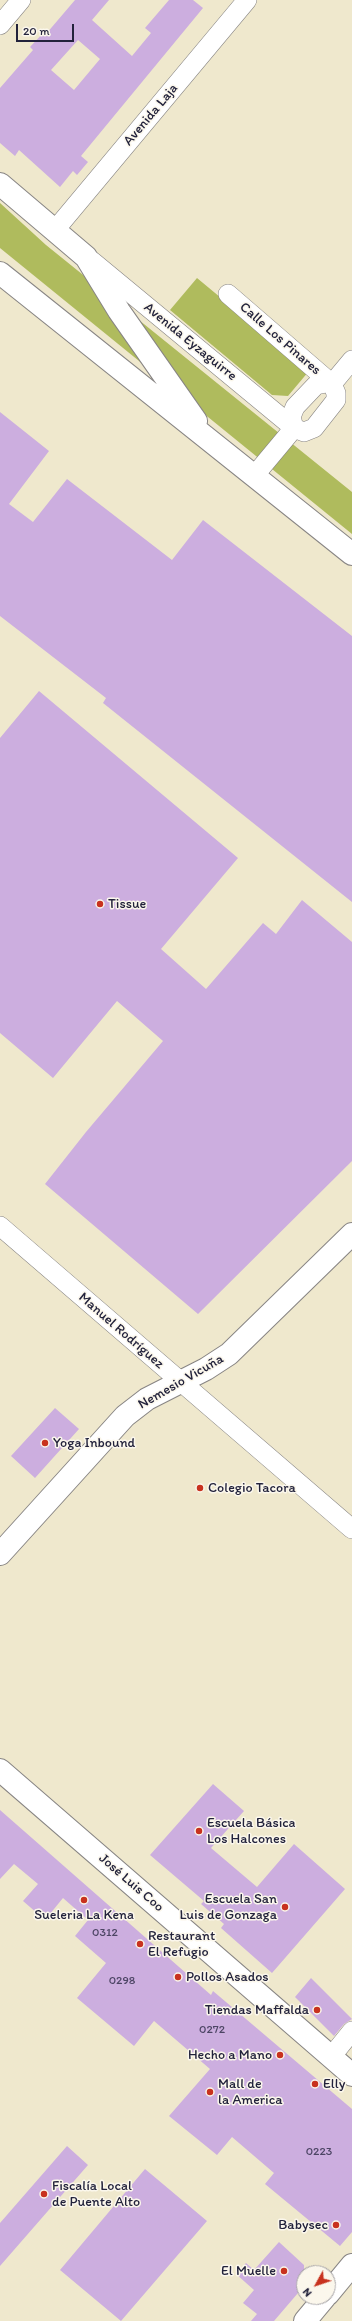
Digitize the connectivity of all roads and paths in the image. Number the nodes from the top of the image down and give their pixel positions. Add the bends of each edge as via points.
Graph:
1 (21, 0) edge
2 (247, 0) edge
3 (0, 26) edge
4 (0, 184) edge
5 (55, 230) junction
6 (86, 257) junction
7 (0, 273) edge
8 (228, 294) dead end
9 (352, 360) edge
10 (332, 384) junction
11 (294, 428) junction
12 (210, 442) junction
13 (254, 476) junction
14 (352, 554) edge
15 (0, 1226) edge
16 (352, 1234) edge
17 (179, 1381) junction
18 (352, 1529) edge
19 (0, 1554) edge
20 (0, 1770) edge
21 (352, 2032) edge
22 (331, 2057) junction
23 (352, 2075) edge
24 (352, 2265) edge
25 (336, 2284) edge
26 (318, 2305) edge
27 (305, 2321) edge

1 - 3 street
2 - 5 street, Avenida Laja
4 - 5 street, Avenida Eyzaguirre
5 - 6 street, Avenida Eyzaguirre
6 - 11 street, Avenida Eyzaguirre
6 - 12 street, Avenida Eyzaguirre via 119,311
7 - 12 street, Avenida Eyzaguirre
8 - 10 street, Calle Los Pinares
9 - 10 street
10 - 11 street via 316,385 295,407 291,417
10 - 11 street via 336,400 318,424 304,432
11 - 13 street
12 - 13 street, Avenida Eyzaguirre
13 - 14 street, Avenida Eyzaguirre
15 - 17 street, Manuel Rodríguez
16 - 17 street, Nemesio Vicuña via 239,1346 218,1362
17 - 18 street, Manuel Rodríguez
17 - 19 street, Nemesio Vicuña via 147,1399 126,1416
20 - 22 street, José Luis Coo
21 - 22 street
22 - 23 street, José Luis Coo
24 - 25 street
26 - 27 street

